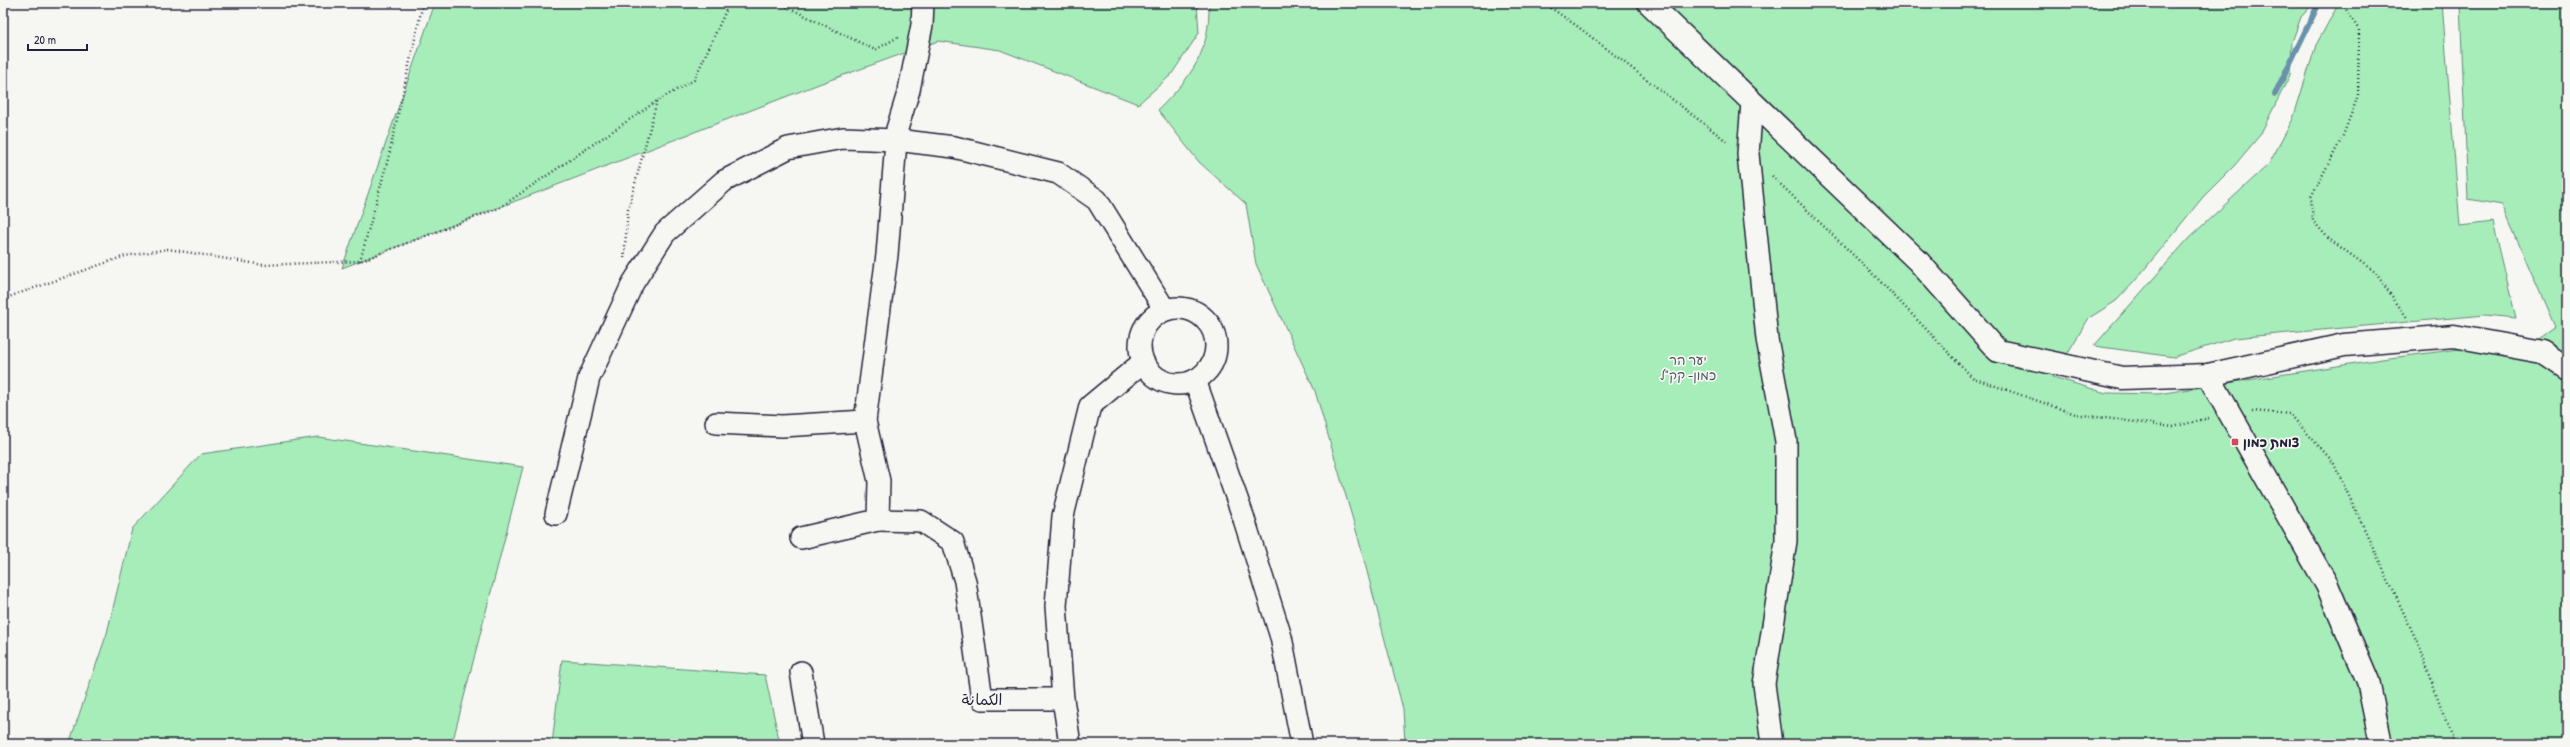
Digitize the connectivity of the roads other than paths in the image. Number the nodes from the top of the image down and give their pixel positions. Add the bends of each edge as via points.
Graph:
1 (922, 3) edge
2 (1649, 3) edge
3 (1752, 103) junction
4 (896, 140) junction
5 (1165, 310) junction
6 (1143, 362) junction
7 (2567, 369) edge
8 (2208, 375) junction
9 (1195, 380) junction
10 (865, 421) junction
11 (716, 423) dead end
12 (556, 514) dead end
13 (878, 520) junction
14 (801, 538) dead end
15 (801, 672) dead end
16 (1063, 700) junction
17 (813, 744) edge
18 (1070, 744) edge
19 (1302, 744) edge
20 (1772, 744) edge
21 (2380, 744) edge

1 - 4 street via 922,25 910,90 897,129
2 - 3 main road
3 - 8 main road via 1918,261 1998,351 2122,378
3 - 20 street via 1748,154 1767,339 1786,441 1786,541 1764,684
4 - 5 street via 954,148 1058,173 1097,200
4 - 10 street via 887,255
4 - 12 street via 843,138 788,148 724,181 665,233 633,283 589,378
5 - 6 street via 1154,316 1145,326 1140,344
5 - 9 street via 1190,310 1201,316 1210,326 1215,349 1212,361 1206,371
6 - 9 street via 1160,380 1172,384
6 - 16 street via 1090,406 1063,516 1056,606
7 - 8 main road via 2542,352 2454,336 2344,345
8 - 21 main road via 2327,585 2368,681
9 - 19 street via 1243,516 1281,637
10 - 11 street via 782,426
10 - 13 street via 879,481
13 - 14 street
13 - 16 street via 921,521 952,542 966,581 982,699
15 - 17 street
16 - 18 street

